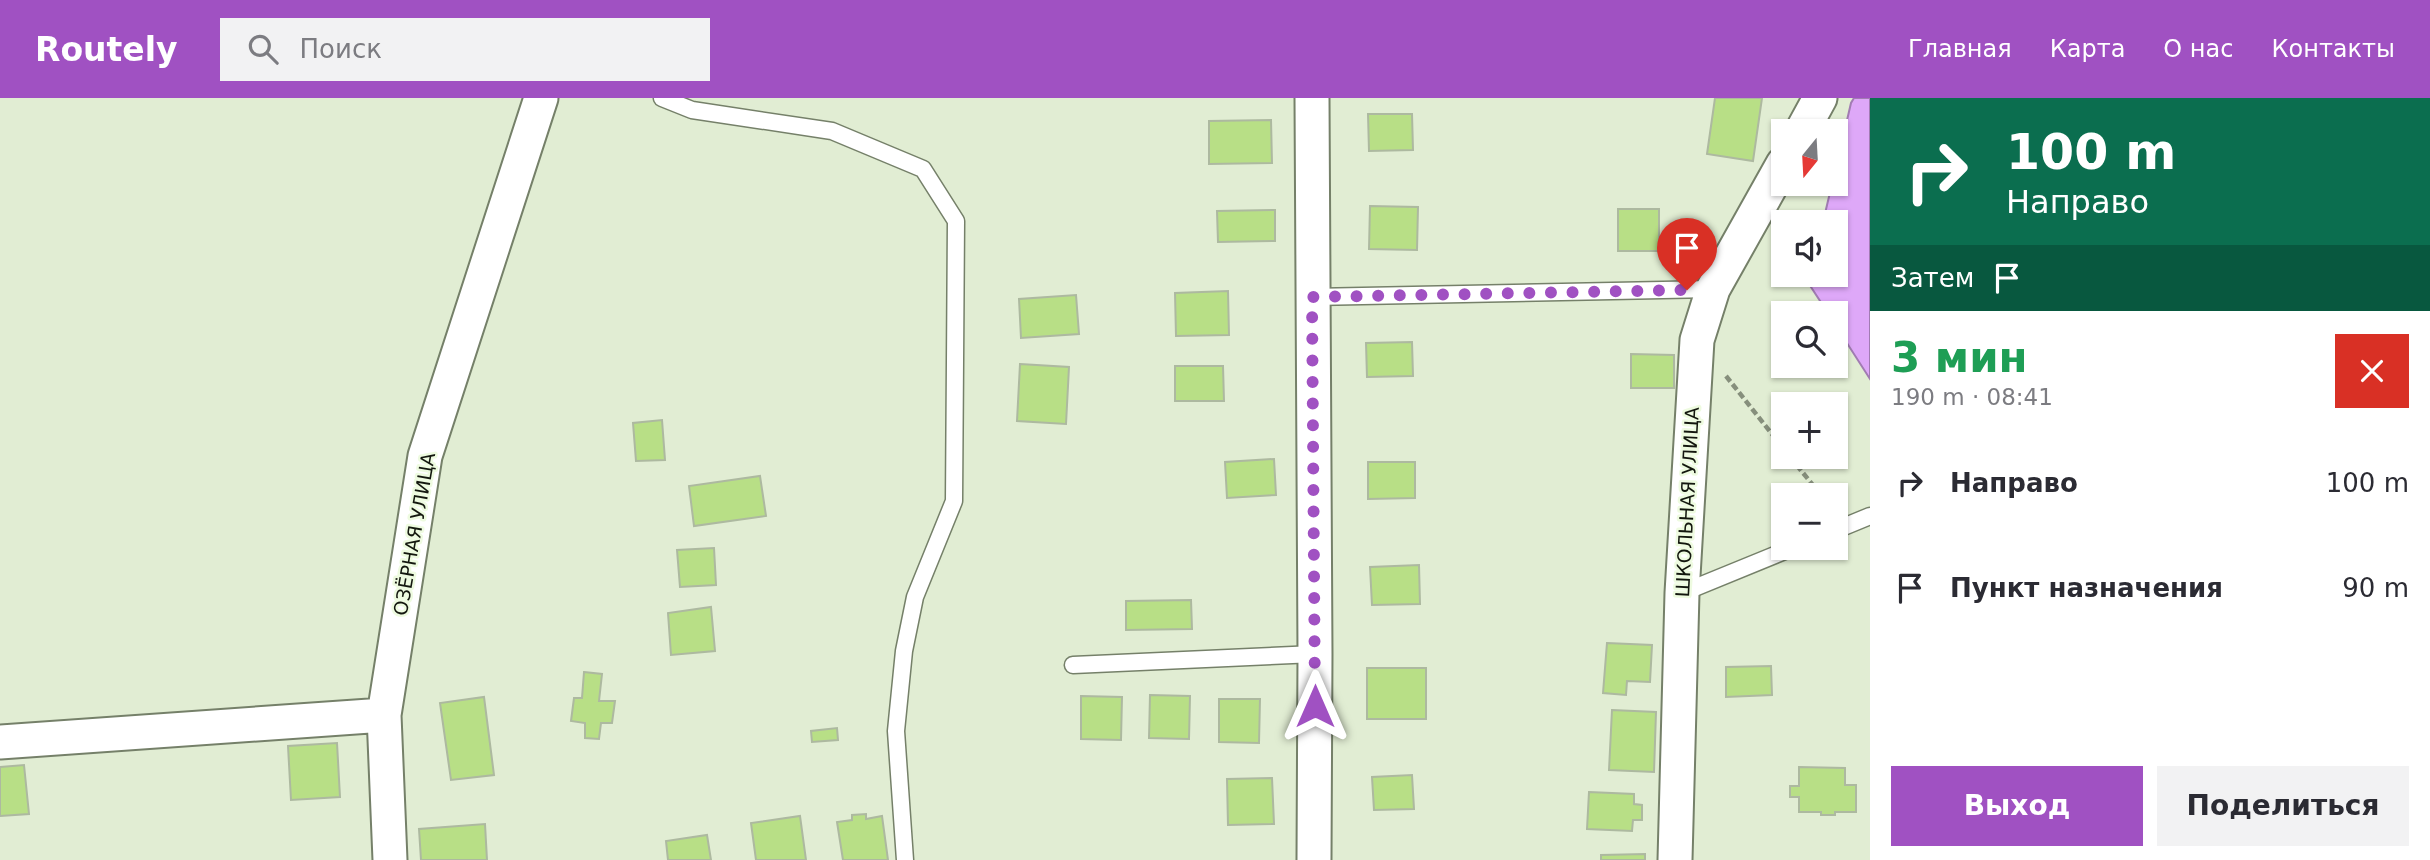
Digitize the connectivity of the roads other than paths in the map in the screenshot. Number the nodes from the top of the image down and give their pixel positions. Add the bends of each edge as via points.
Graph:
1 (541, 98) edge
2 (662, 98) edge
3 (1312, 98) edge
4 (1820, 98) edge
5 (1809, 119) edge
6 (1771, 185) edge
7 (1713, 289) junction
8 (1312, 297) junction
9 (1870, 516) edge
10 (1848, 525) edge
11 (1771, 557) edge
12 (1682, 593) junction
13 (1315, 654) junction
14 (1073, 665) dead end
15 (384, 715) junction
16 (0, 741) edge
17 (390, 860) edge
18 (905, 860) edge
19 (1314, 860) edge
20 (1675, 860) edge

1 - 15 street, ОЗЁРНАЯ УЛИЦА via 425,456
2 - 18 lane via 692,110 832,131 923,169 956,221 954,500 915,597 904,651 896,731
3 - 8 street
4 - 5 street
6 - 7 street, ШКОЛЬНАЯ УЛИЦА
7 - 8 lane
7 - 12 street, ШКОЛЬНАЯ УЛИЦА via 1697,340
8 - 13 street
9 - 10 lane
11 - 12 lane
12 - 20 street, ШКОЛЬНАЯ УЛИЦА
13 - 14 lane
13 - 19 street
15 - 16 street
15 - 17 street, ОЗЁРНАЯ УЛИЦА

